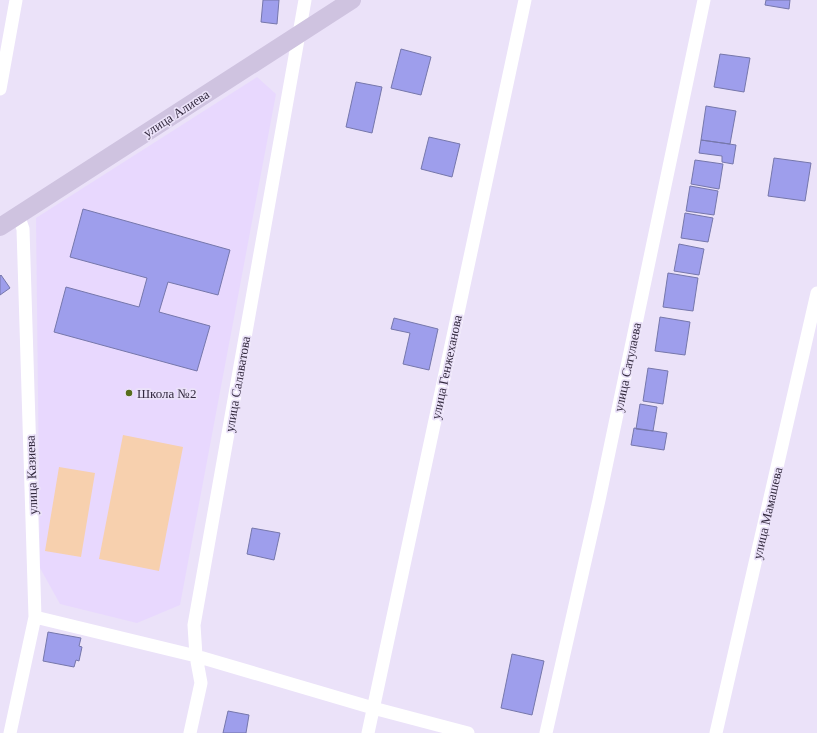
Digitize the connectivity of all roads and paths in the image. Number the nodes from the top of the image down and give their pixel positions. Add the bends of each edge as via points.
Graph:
1 (16, 0) edge
2 (305, 0) edge
3 (352, 0) edge
4 (525, 0) edge
5 (704, 0) edge
6 (299, 34) junction
7 (0, 89) edge
8 (18, 215) junction
9 (0, 227) edge
10 (817, 293) edge
11 (35, 617) junction
12 (196, 656) junction
13 (373, 708) junction
14 (10, 733) edge
15 (190, 733) edge
16 (368, 733) edge
17 (468, 733) edge
18 (546, 733) edge
19 (716, 733) edge

1 - 7 street
2 - 6 street, улица Салаватова
3 - 6 street, улица Алиева
4 - 13 street, улица Генжеханова
5 - 18 street, улица Сатулаева via 600,492
6 - 8 street, улица Алиева
6 - 12 street, улица Салаватова via 194,625
8 - 9 street, улица Алиева
8 - 11 street, улица Казиева via 23,230
10 - 19 street, улица Мамашева
11 - 12 street
11 - 14 street, улица Казиева
12 - 13 street
12 - 15 street, улица Салаватова via 201,683
13 - 16 street, улица Генжеханова
13 - 17 street

